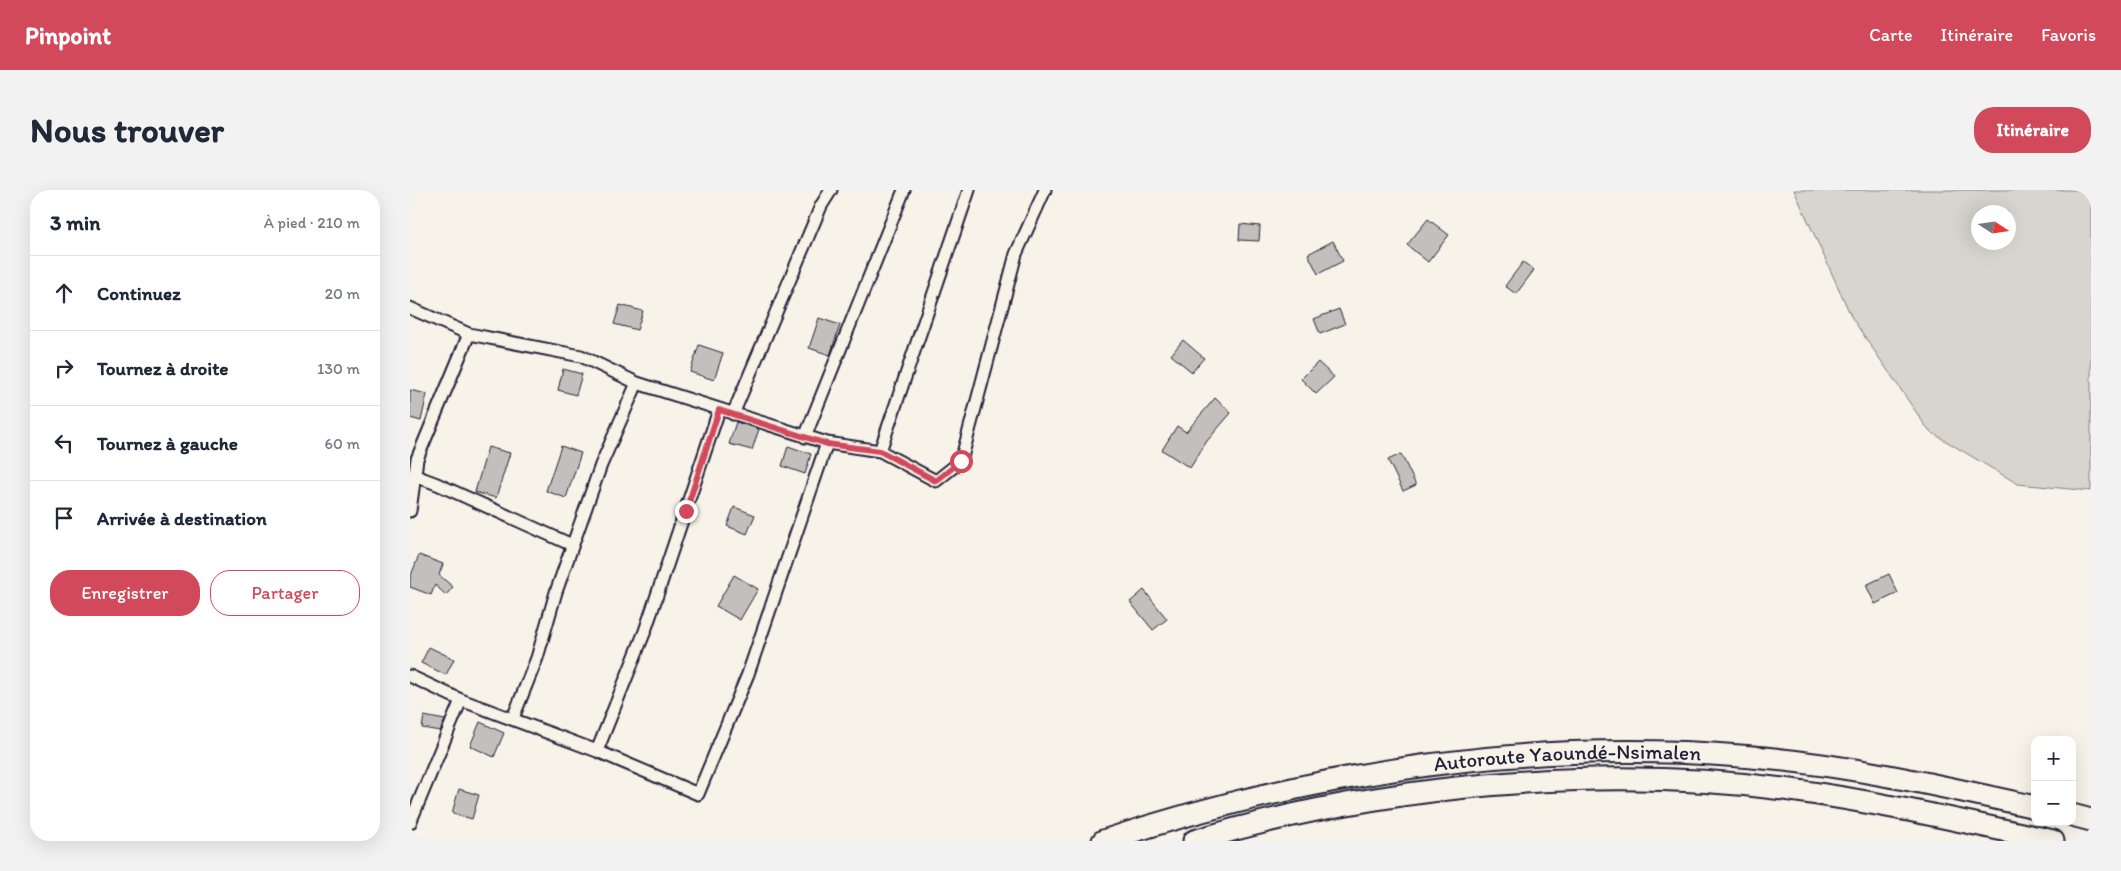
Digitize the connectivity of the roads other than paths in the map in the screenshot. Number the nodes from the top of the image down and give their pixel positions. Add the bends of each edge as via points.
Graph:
1 (831, 190) edge
2 (904, 190) edge
3 (969, 190) edge
4 (1045, 190) edge
5 (410, 308) edge
6 (469, 334) junction
7 (637, 383) junction
8 (719, 410) junction
9 (733, 414) junction
10 (805, 436) junction
11 (827, 444) junction
12 (880, 451) junction
13 (413, 475) junction
14 (410, 511) edge
15 (572, 545) junction
16 (410, 676) edge
17 (462, 700) junction
18 (513, 718) junction
19 (597, 751) junction
20 (2031, 806) edge
21 (2076, 817) edge
22 (2091, 820) edge
23 (410, 823) edge
24 (1104, 841) edge
25 (1194, 841) edge
26 (2053, 841) edge

1 - 9 street via 821,206
2 - 10 street
3 - 12 street
4 - 12 street via 1016,254 961,461 936,481
5 - 6 street
6 - 7 street via 581,356
6 - 13 street
7 - 8 street
7 - 15 street via 601,465
8 - 9 street
8 - 19 street via 645,631
9 - 10 street
10 - 11 street
11 - 12 street
11 - 19 street via 748,674 698,794
13 - 14 street
13 - 15 street
15 - 18 street via 537,658
16 - 17 street
17 - 18 street
17 - 23 street
18 - 19 street
20 - 24 highway, Autoroute Yaoundé-Nsimalen via 1909,779 1750,757 1640,751 1556,754 1468,759 1385,770 1224,804
21 - 22 highway
25 - 26 highway, Autoroute Yaoundé-Nsimalen via 1322,809 1415,793 1598,779 1691,781 1791,790

